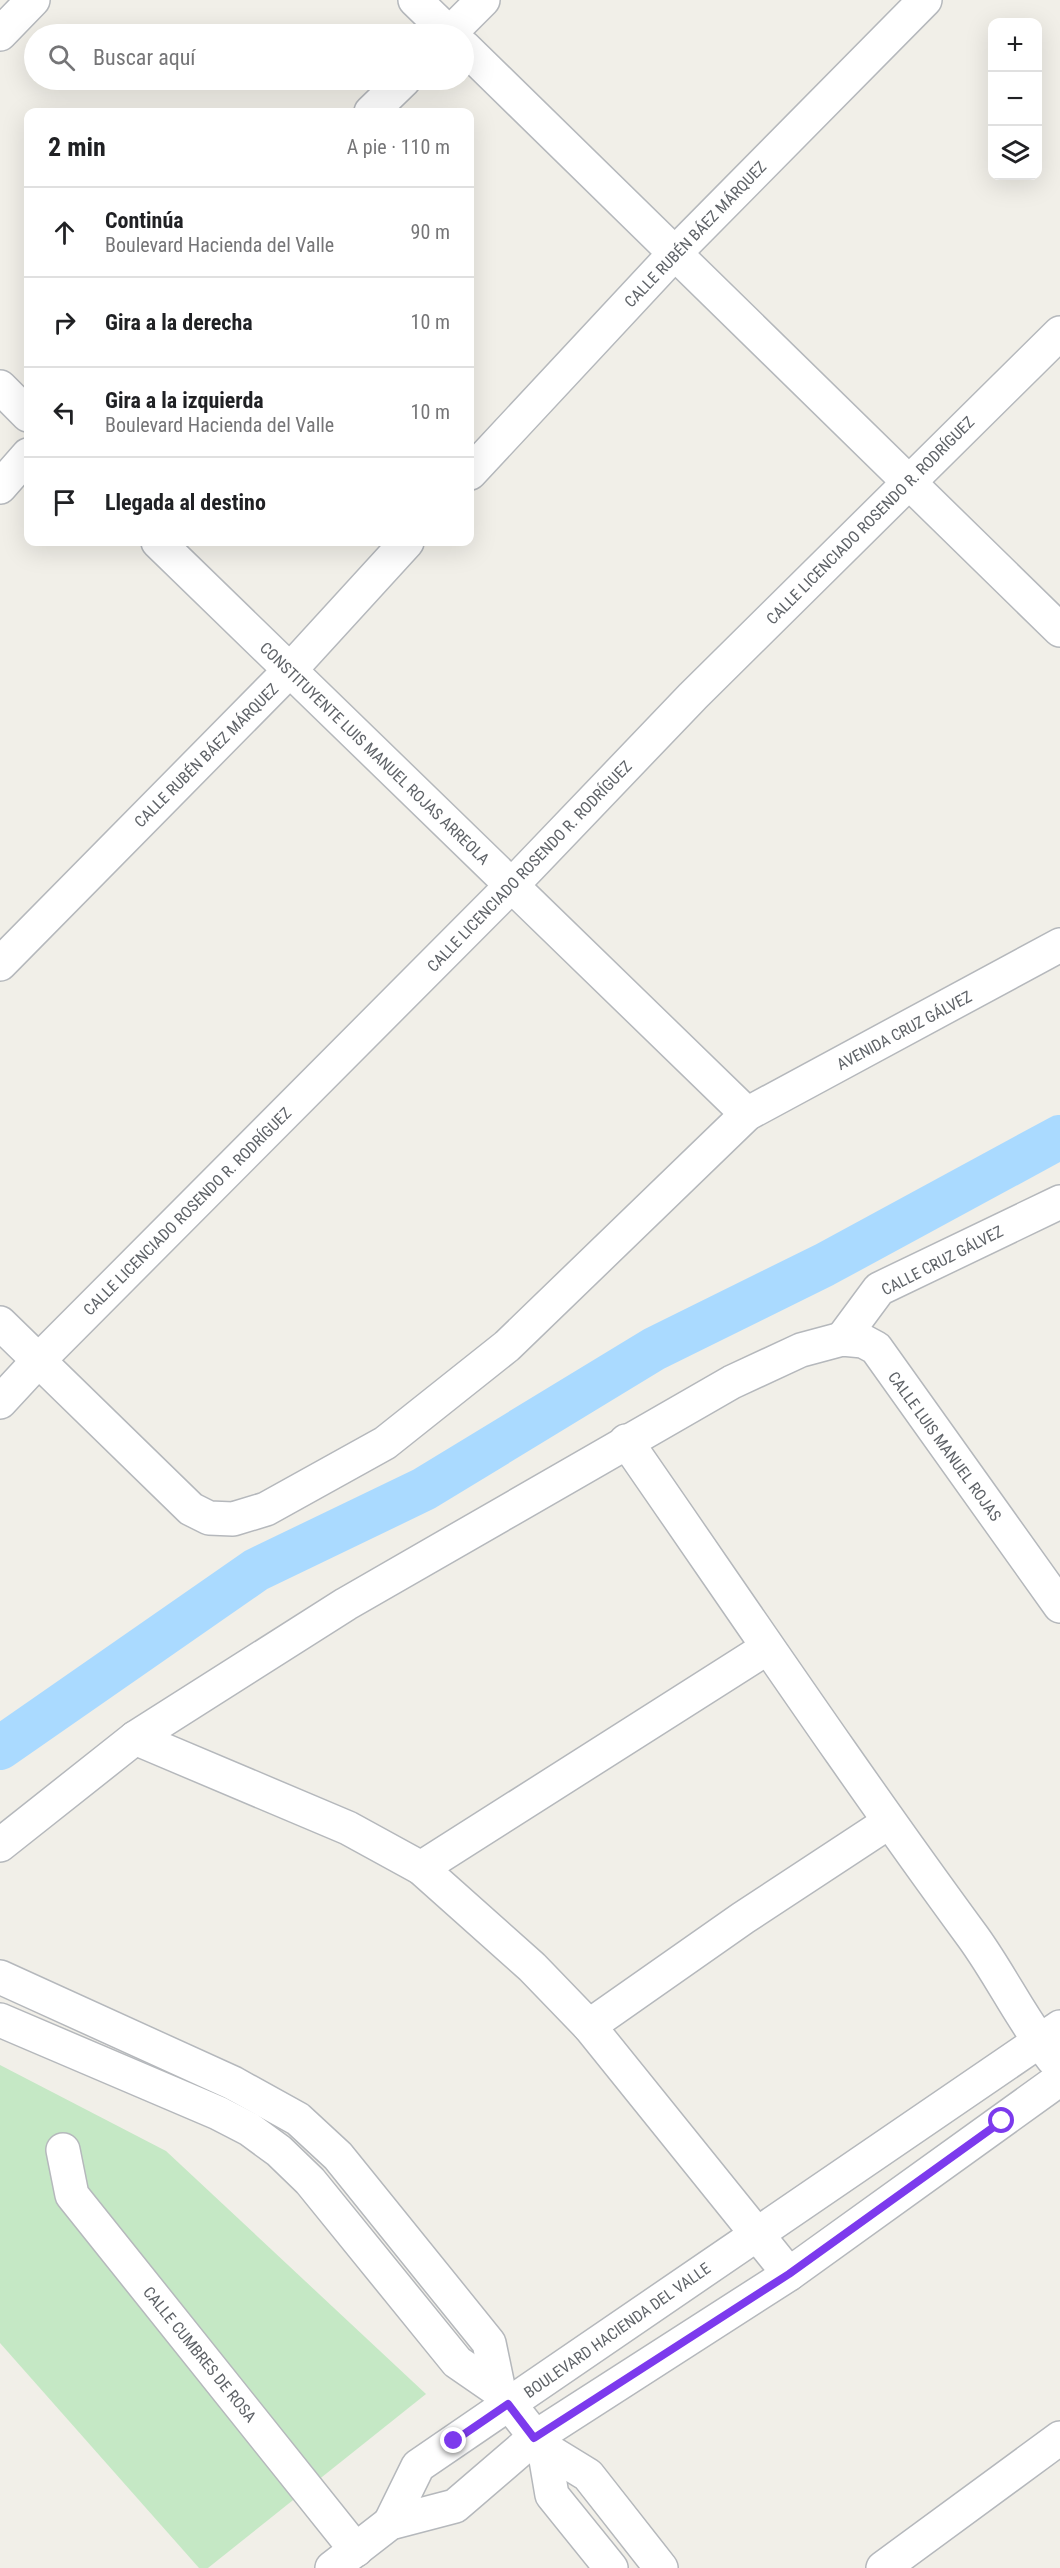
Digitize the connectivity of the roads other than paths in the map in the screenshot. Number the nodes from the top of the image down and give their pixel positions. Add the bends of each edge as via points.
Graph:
1 (33, 0) edge
2 (415, 0) edge
3 (483, 0) edge
4 (925, 0) edge
5 (440, 24) edge
6 (460, 24) edge
7 (0, 34) edge
8 (474, 57) edge
9 (394, 90) edge
10 (375, 108) edge
11 (675, 253) junction
12 (1060, 333) edge
13 (0, 387) edge
14 (24, 411) edge
15 (24, 459) edge
16 (474, 469) edge
17 (908, 482) junction
18 (0, 486) edge
19 (162, 546) edge
20 (403, 546) edge
21 (1060, 630) edge
22 (290, 670) junction
23 (512, 885) junction
24 (1060, 945) edge
25 (0, 964) edge
26 (747, 1114) junction
27 (1060, 1202) edge
28 (0, 1323) edge
29 (842, 1339) junction
30 (38, 1360) junction
31 (0, 1402) edge
32 (626, 1441) junction
33 (1060, 1606) edge
34 (767, 1648) junction
35 (135, 1738) junction
36 (888, 1822) junction
37 (0, 1845) edge
38 (421, 1868) junction
39 (0, 1977) edge
40 (0, 2020) edge
41 (589, 2026) junction
42 (1049, 2034) edge
43 (1060, 2067) edge
44 (1060, 2079) edge
45 (63, 2150) dead end
46 (756, 2234) junction
47 (789, 2274) junction
48 (504, 2398) junction
49 (1060, 2438) edge
50 (539, 2443) junction
51 (390, 2523) junction
52 (344, 2559) edge
53 (611, 2568) edge
54 (661, 2568) edge
55 (883, 2568) edge

1 - 7 street
2 - 5 street
3 - 6 street
4 - 11 street, CALLE RUBÉN BÁEZ MÁRQUEZ
8 - 11 street
9 - 10 street
11 - 16 street, CALLE RUBÉN BÁEZ MÁRQUEZ
11 - 17 street
12 - 17 street, CALLE LICENCIADO ROSENDO R. RODRÍGUEZ
13 - 14 street
15 - 18 street
17 - 21 street
17 - 23 street, CALLE LICENCIADO ROSENDO R. RODRÍGUEZ via 693,696
19 - 22 street, CONSTITUYENTE LUIS MANUEL ROJAS ARREOLA
20 - 22 street, CALLE RUBÉN BÁEZ MÁRQUEZ
22 - 23 street, CONSTITUYENTE LUIS MANUEL ROJAS ARREOLA
22 - 25 street, CALLE RUBÉN BÁEZ MÁRQUEZ
23 - 26 street, CONSTITUYENTE LUIS MANUEL ROJAS ARREOLA
23 - 30 street, CALLE LICENCIADO ROSENDO R. RODRÍGUEZ
24 - 26 street, AVENIDA CRUZ GÁLVEZ
26 - 30 street, AVENIDA CRUZ GÁLVEZ via 507,1346 385,1443 266,1509 233,1519 209,1518 191,1509
27 - 29 street, CALLE CRUZ GÁLVEZ via 879,1289
28 - 30 street
29 - 32 street, CALLE LUIS MANUEL ROJAS via 801,1350 732,1382
29 - 33 street, CALLE LUIS MANUEL ROJAS via 862,1341 876,1348
30 - 31 street, CALLE LICENCIADO ROSENDO R. RODRÍGUEZ
32 - 34 street
32 - 35 street, CALLE LUIS MANUEL ROJAS via 346,1604
34 - 36 street via 822,1721
34 - 38 street
35 - 37 street, CALLE LUIS MANUEL ROJAS
35 - 38 street via 348,1828
36 - 41 street
36 - 42 street
38 - 41 street via 532,1967
39 - 48 street via 233,2083 298,2119 338,2156 489,2343
40 - 48 street via 218,2113 264,2140 310,2181 457,2362
41 - 46 street
42 - 43 street
42 - 46 street, BOULEVARD HACIENDA DEL VALLE
44 - 47 street
45 - 52 street, CALLE CUMBRES DE ROSA via 72,2195
46 - 47 street
46 - 48 street, BOULEVARD HACIENDA DEL VALLE
47 - 50 street
48 - 50 street
48 - 51 street, BOULEVARD HACIENDA DEL VALLE via 418,2466
49 - 55 street
50 - 51 street via 455,2506
50 - 53 street via 552,2495
50 - 54 street via 588,2475
51 - 52 street

